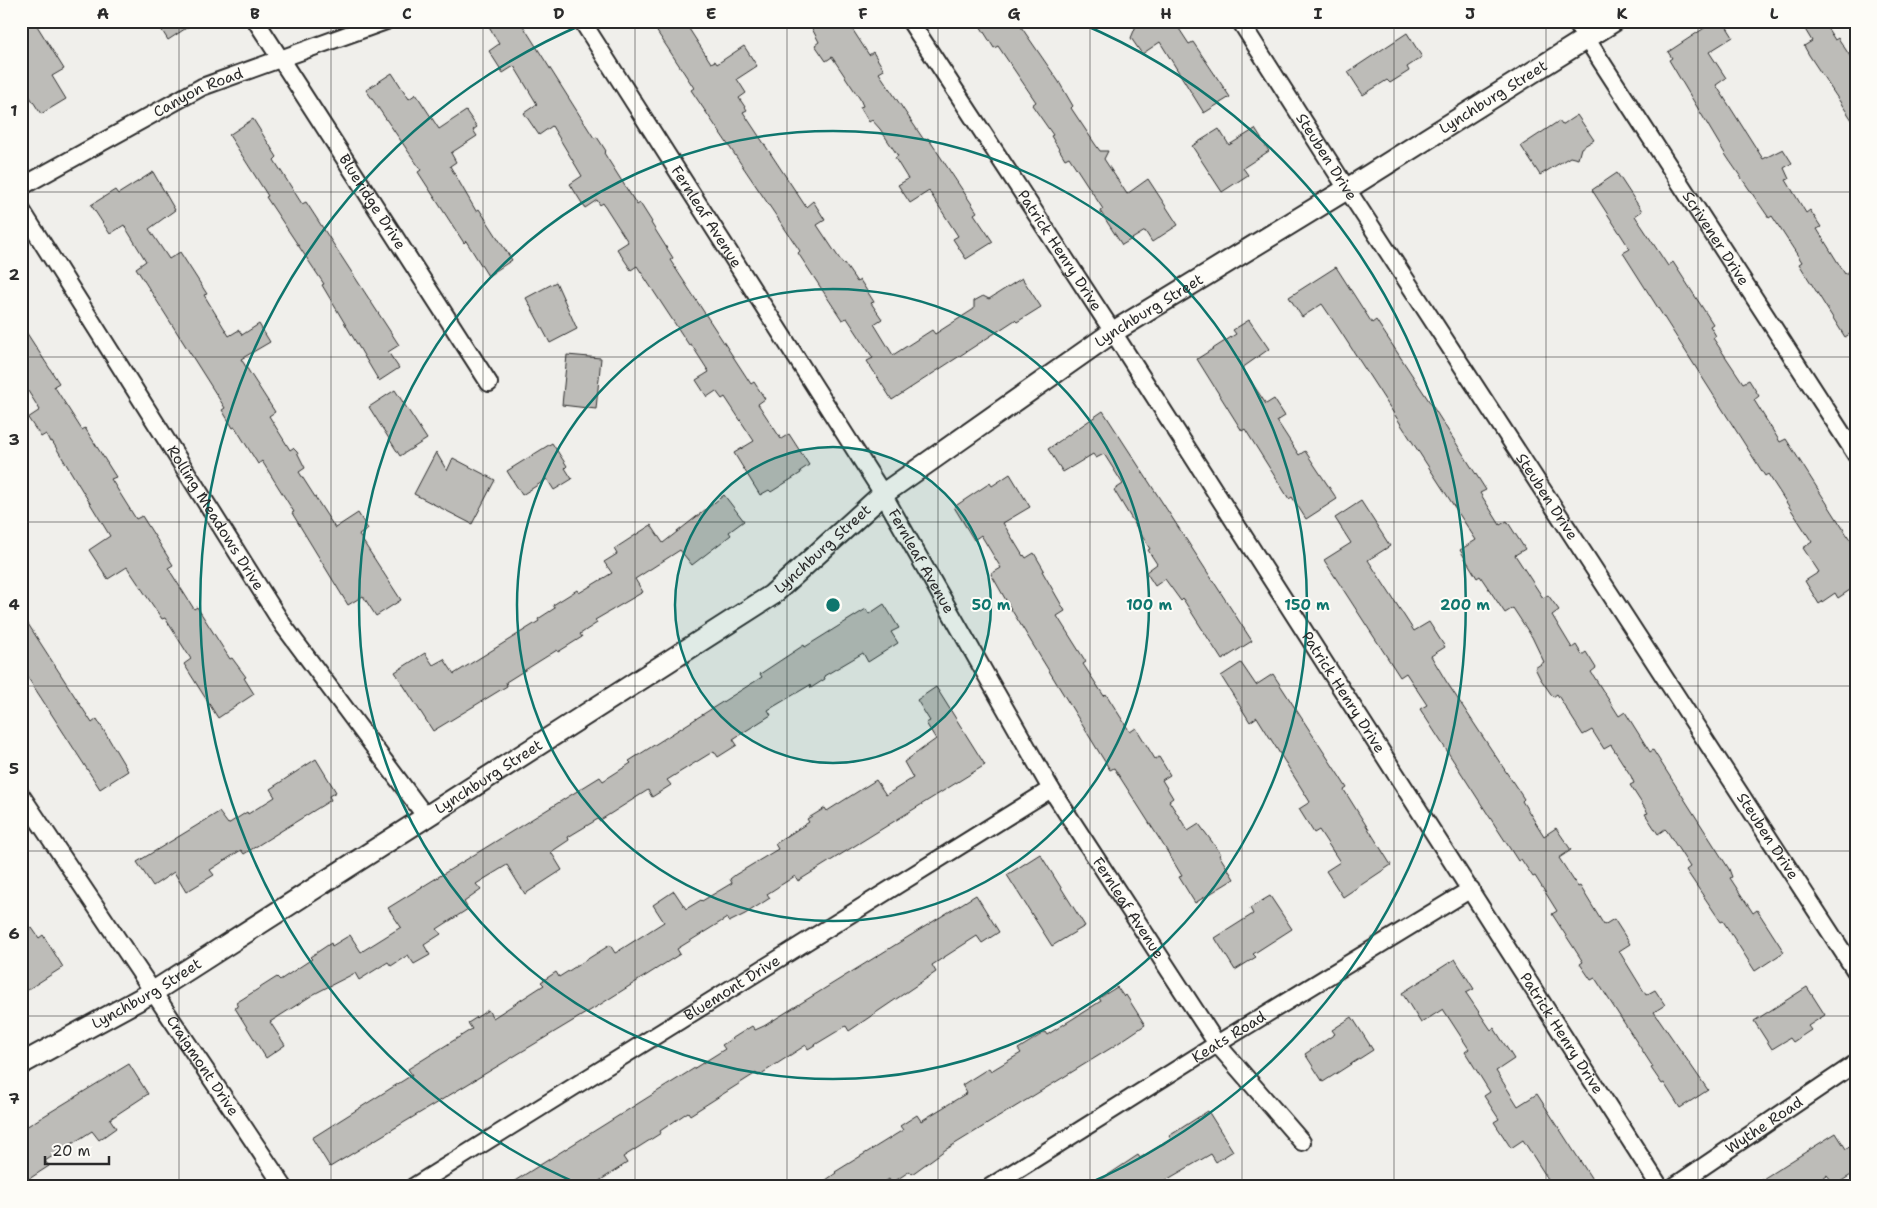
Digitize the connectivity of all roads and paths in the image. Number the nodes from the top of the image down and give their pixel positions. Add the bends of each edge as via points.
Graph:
1 (256, 21) edge
2 (386, 21) edge
3 (582, 21) edge
4 (910, 21) edge
5 (1240, 21) edge
6 (1575, 21) edge
7 (1614, 21) edge
8 (1586, 39) junction
9 (280, 59) junction
10 (21, 187) edge
11 (1347, 189) junction
12 (21, 209) edge
13 (1113, 332) junction
14 (489, 383) dead end
15 (1856, 455) edge
16 (883, 494) junction
17 (1051, 789) junction
18 (21, 795) edge
19 (426, 817) junction
20 (1471, 889) junction
21 (1856, 972) edge
22 (153, 992) junction
23 (1217, 1044) junction
24 (21, 1064) edge
25 (1856, 1064) edge
26 (1302, 1142) dead end
27 (284, 1187) edge
28 (413, 1187) edge
29 (990, 1187) edge
30 (1660, 1187) edge
31 (1673, 1187) edge

1 - 9 street, Blueridge Drive
2 - 9 street, Canyon Road
3 - 16 street, Fernleaf Avenue
4 - 13 street, Patrick Henry Drive
5 - 11 street, Steuben Drive
6 - 8 street, Scrivener Drive
7 - 8 street, Lynchburg Street
8 - 11 street, Lynchburg Street
8 - 15 street, Scrivener Drive
9 - 10 street, Canyon Road via 202,87
9 - 14 street, Blueridge Drive
11 - 13 street, Lynchburg Street
11 - 21 street, Steuben Drive
12 - 19 street, Rolling Meadows Drive via 282,625
13 - 16 street, Lynchburg Street
13 - 20 street, Patrick Henry Drive
16 - 17 street, Fernleaf Avenue
16 - 19 street, Lynchburg Street via 772,595
17 - 23 street, Fernleaf Avenue
17 - 28 street, Bluemont Drive
18 - 22 street, Craigmont Drive
19 - 22 street, Lynchburg Street
20 - 23 street, Keats Road
20 - 30 street, Patrick Henry Drive
22 - 24 street, Lynchburg Street
22 - 27 street, Craigmont Drive
23 - 26 street, Fernleaf Avenue
23 - 29 street, Keats Road
25 - 31 street, Wythe Road

